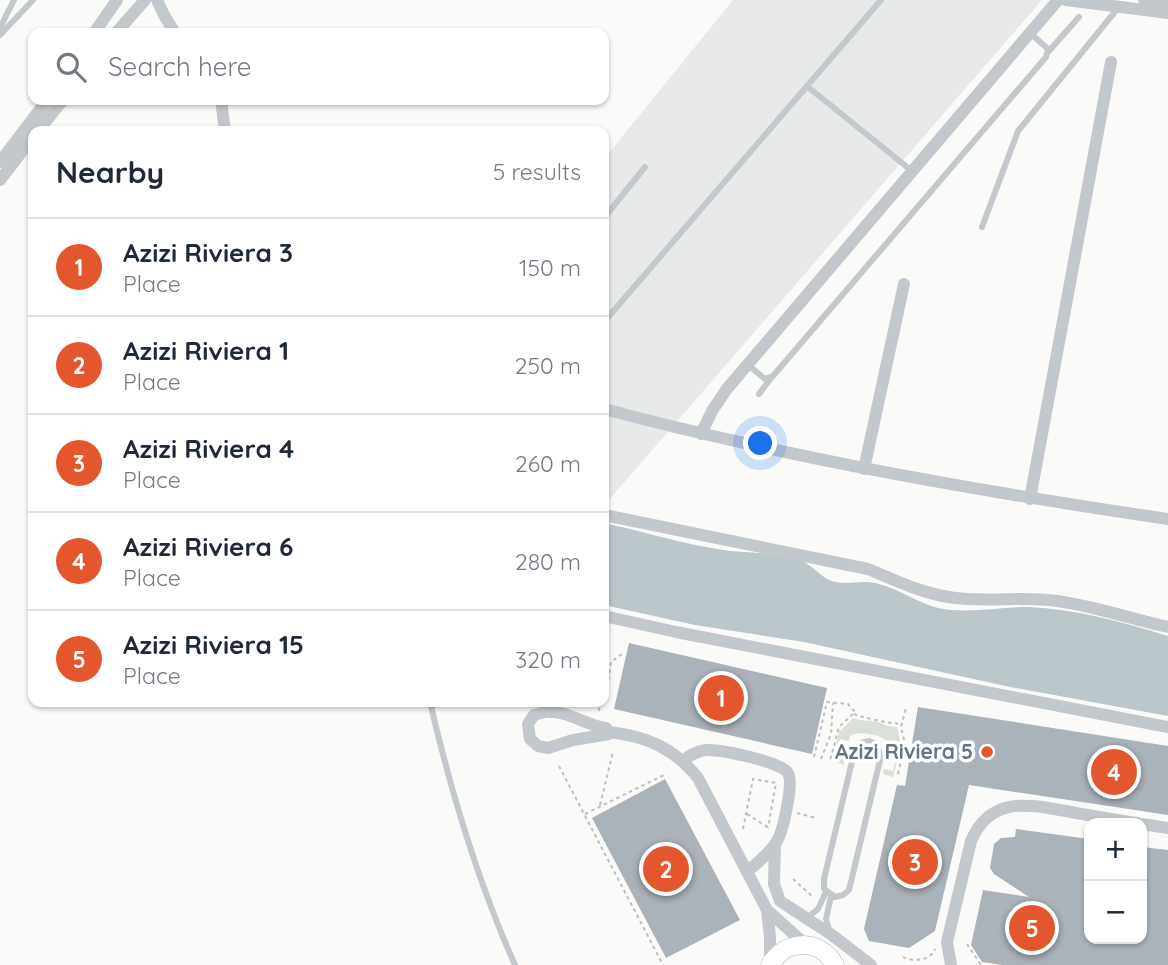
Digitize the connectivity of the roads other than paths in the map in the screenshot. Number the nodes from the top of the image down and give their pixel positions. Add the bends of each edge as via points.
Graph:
1 (14, 0) edge
2 (33, 0) edge
3 (117, 0) edge
4 (145, 0) edge
5 (158, 0) edge
6 (880, 0) edge
7 (1058, 0) edge
8 (1066, 0) edge
9 (1144, 0) edge
10 (1168, 4) edge
11 (1119, 7) junction
12 (1168, 13) edge
13 (1079, 18) dead end
14 (0, 28) edge
15 (97, 28) edge
16 (120, 28) edge
17 (173, 28) edge
18 (1030, 33) junction
19 (0, 35) edge
20 (1048, 52) junction
21 (1111, 62) dead end
22 (808, 87) junction
23 (45, 105) edge
24 (58, 105) edge
25 (222, 105) edge
26 (39, 124) edge
27 (224, 126) edge
28 (28, 135) edge
29 (28, 144) edge
30 (0, 162) edge
31 (645, 167) dead end
32 (912, 171) junction
33 (0, 180) edge
34 (609, 212) edge
35 (982, 227) dead end
36 (904, 284) dead end
37 (609, 316) edge
38 (748, 365) junction
39 (771, 378) junction
40 (759, 394) dead end
41 (609, 410) edge
42 (701, 434) junction
43 (864, 469) junction
44 (1031, 499) junction
45 (609, 516) edge
46 (1168, 519) edge
47 (609, 616) edge
48 (1168, 627) edge
49 (431, 707) edge
50 (1168, 727) edge
51 (609, 732) junction
52 (682, 761) junction
53 (1104, 818) edge
54 (1147, 825) edge
55 (1168, 828) edge
56 (775, 844) junction
57 (747, 872) junction
58 (829, 894) junction
59 (766, 910) junction
60 (806, 919) junction
61 (832, 935) junction
62 (806, 944) junction
63 (515, 965) edge
64 (770, 965) edge
65 (835, 965) edge
66 (871, 965) edge
67 (951, 965) edge

1 - 14 lane
2 - 19 lane
3 - 15 street
4 - 16 street
5 - 17 street
6 - 22 lane
7 - 18 street
8 - 11 street
9 - 10 street
11 - 12 street
11 - 35 lane via 1018,131
13 - 20 lane
18 - 20 lane
18 - 32 street
20 - 39 lane
21 - 44 street
22 - 32 lane
22 - 37 lane
23 - 26 street
24 - 26 street
25 - 27 street
28 - 30 street
29 - 33 street
31 - 34 lane
32 - 38 street
36 - 43 street
38 - 39 lane via 762,377
38 - 42 street via 719,400
39 - 40 lane
41 - 42 street
42 - 43 street
43 - 44 street
44 - 46 street
45 - 48 street via 868,569 940,595 1062,601
47 - 50 street
49 - 63 lane via 463,831
51 - 51 street via 551,711 534,715 527,729 530,739 543,748
51 - 52 street via 653,741
52 - 56 street via 709,750 786,770 790,785
52 - 57 street via 704,789
53 - 67 street via 1028,805 1004,808 990,816 971,841 947,942
54 - 55 street
56 - 57 street
56 - 60 street via 776,893 784,905
57 - 59 street
58 - 58 lane via 843,895 850,886 881,756 873,742 864,741 855,749 824,879
58 - 60 lane
58 - 61 lane via 826,919
59 - 62 street
59 - 64 street
60 - 61 street
61 - 66 street
62 - 64 street via 785,949
62 - 65 street via 821,950

